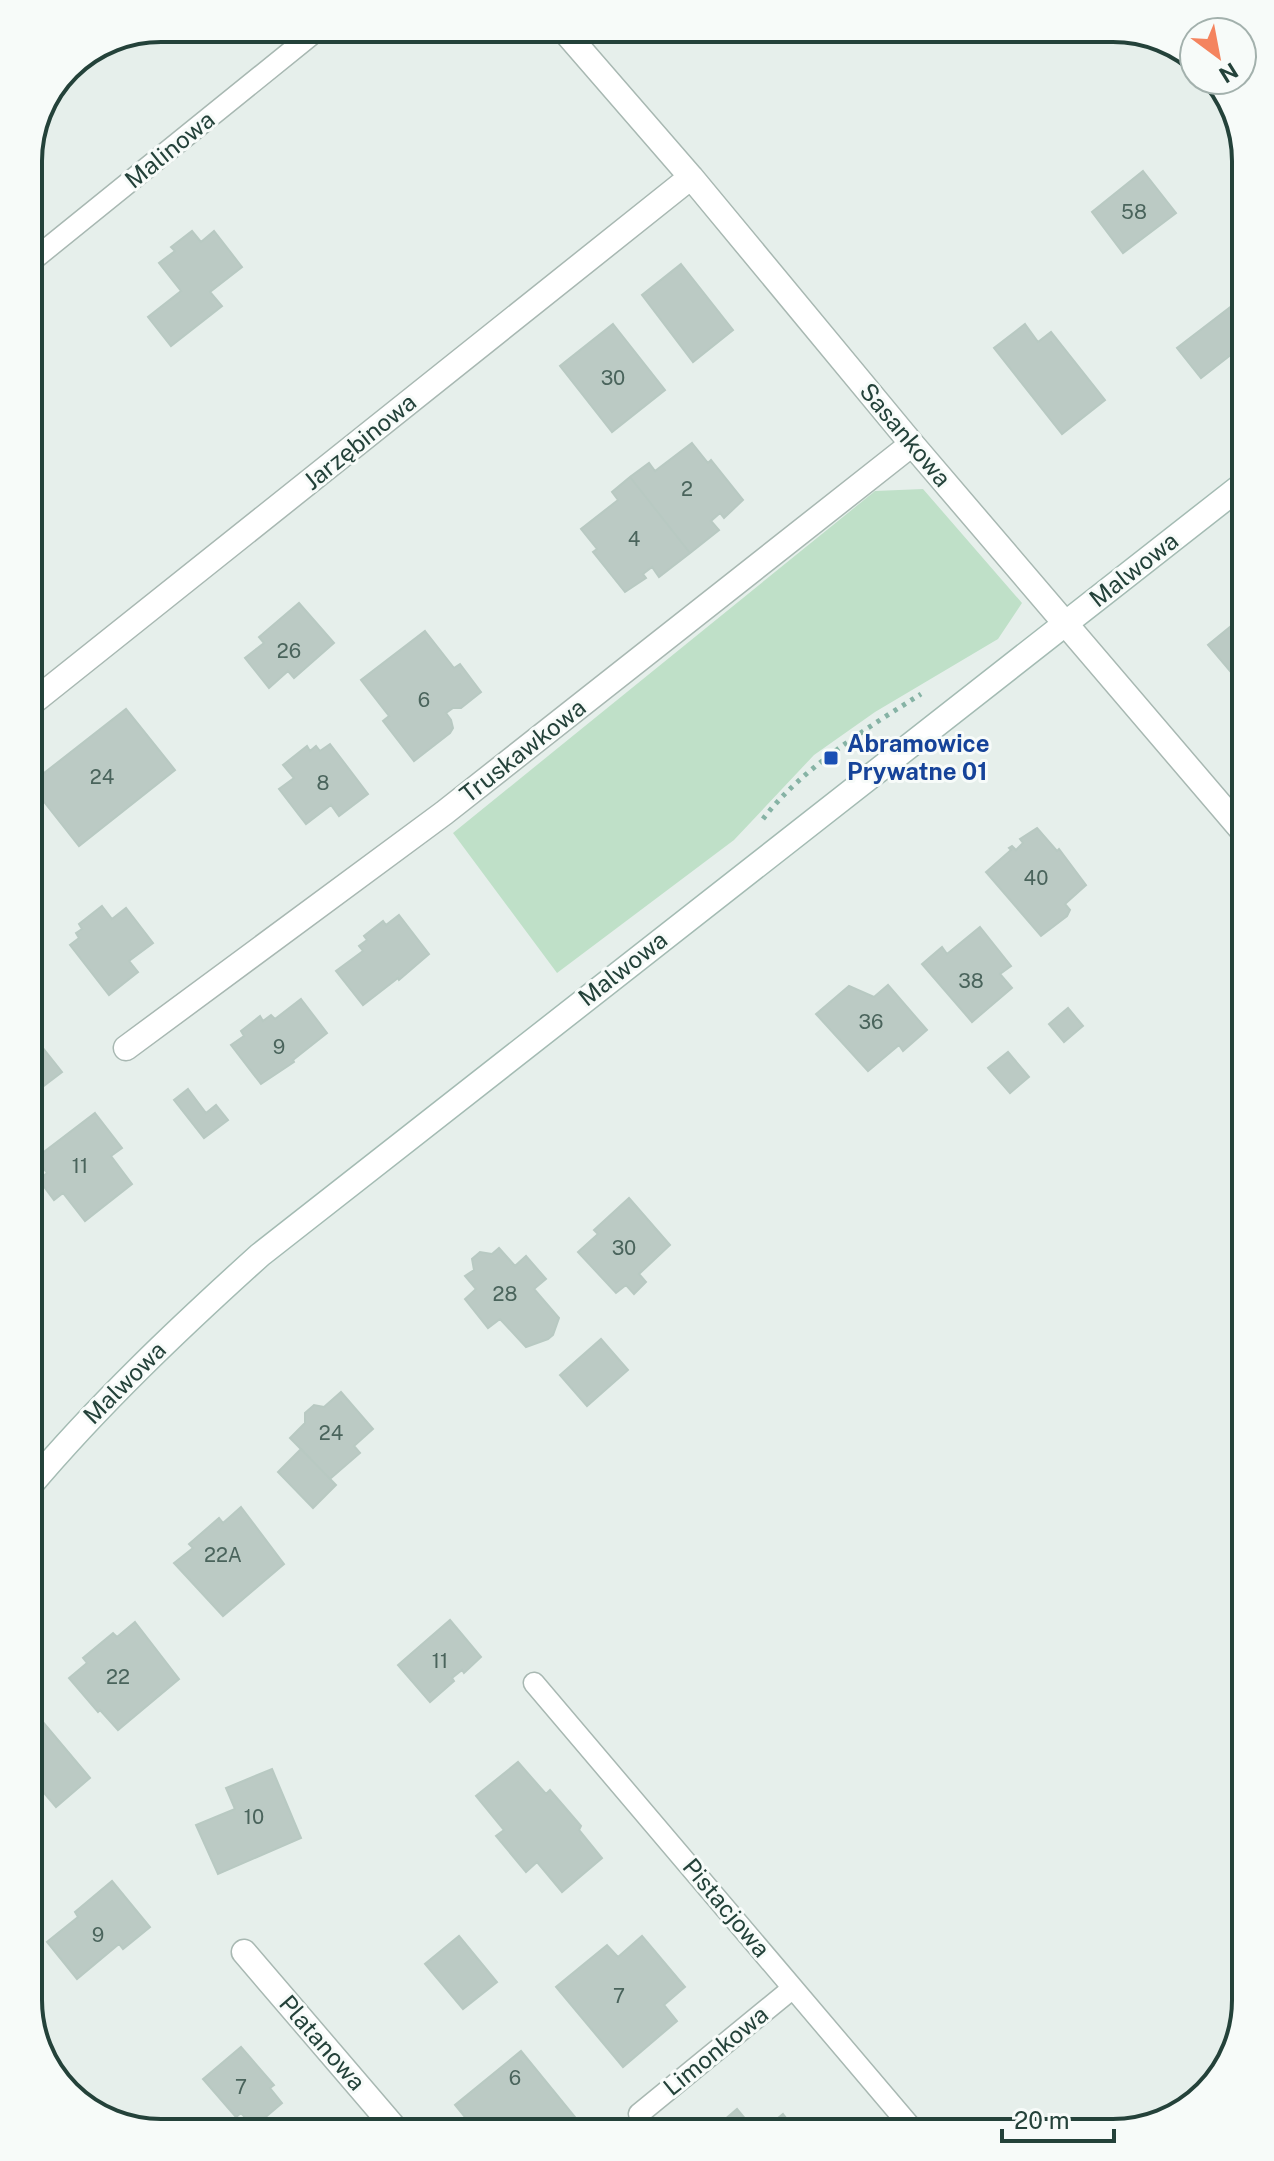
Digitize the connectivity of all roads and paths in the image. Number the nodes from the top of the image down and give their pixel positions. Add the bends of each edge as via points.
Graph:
1 (303, 42) edge
2 (574, 42) edge
3 (691, 177) junction
4 (42, 253) edge
5 (912, 444) junction
6 (1232, 493) edge
7 (1065, 624) junction
8 (42, 695) edge
9 (1232, 819) edge
10 (126, 1048) dead end
11 (42, 1472) edge
12 (534, 1683) dead end
13 (244, 1952) dead end
14 (793, 1988) junction
15 (639, 2114) dead end
16 (387, 2119) edge
17 (904, 2119) edge

1 - 4 lane, Malinowa
2 - 3 street, Sasankowa
3 - 5 street, Sasankowa
3 - 8 street, Jarzębinowa
5 - 7 street, Sasankowa
5 - 10 street, Truskawkowa via 444,813
6 - 7 street, Malwowa
7 - 9 street, Sasankowa
7 - 11 street, Malwowa via 260,1255 107,1400
12 - 14 lane, Pistacjowa
13 - 16 street, Platanowa
14 - 15 lane, Limonkowa
14 - 17 lane, Pistacjowa

